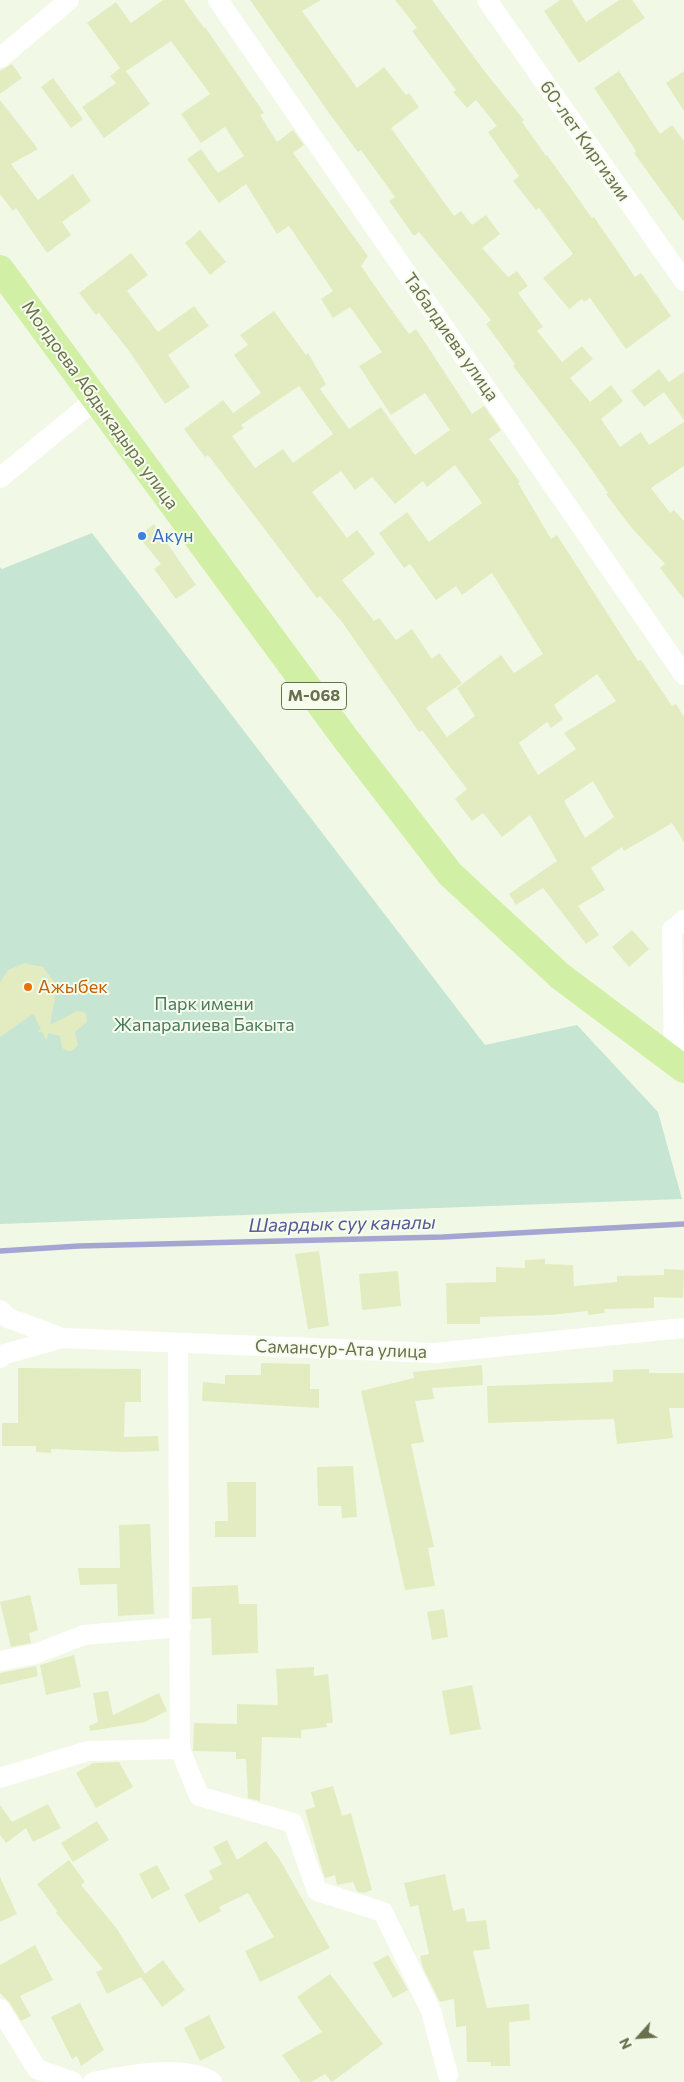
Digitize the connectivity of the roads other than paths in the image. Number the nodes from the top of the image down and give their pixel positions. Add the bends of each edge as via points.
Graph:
1 (69, 0) edge
2 (218, 0) edge
3 (487, 0) edge
4 (0, 58) edge
5 (0, 269) edge
6 (684, 281) edge
7 (96, 398) junction
8 (0, 478) edge
9 (684, 674) edge
10 (684, 920) edge
11 (679, 1066) edge
12 (0, 1310) edge
13 (684, 1328) edge
14 (62, 1338) junction
15 (178, 1343) junction
16 (0, 1358) edge
17 (181, 1627) junction
18 (0, 1661) edge
19 (180, 1749) junction
20 (0, 1778) edge
21 (0, 2009) edge
22 (448, 2075) dead end
23 (73, 2082) edge
24 (92, 2082) edge
25 (212, 2082) edge

1 - 4 street
2 - 9 street, Табалдиева улица
3 - 6 street, 60-лет Киргизии
5 - 7 main road, Молдоева Абдыкадыра улица / М-068
7 - 8 street
7 - 11 main road, Молдоева Абдыкадыра улица / М-068 via 345,738 450,874 560,976
10 - 11 street via 672,930
12 - 14 street via 8,1318
13 - 15 street, Самансур-Ата улица via 435,1353
14 - 15 street, Самансур-Ата улица
14 - 16 street, Самансур-Ата улица
15 - 17 street
17 - 18 street via 84,1635 35,1654
17 - 19 street
19 - 20 street via 88,1751
19 - 22 street via 199,1796 294,1822 317,1891 383,1912 431,2011
21 - 23 street via 37,2069
24 - 25 street via 146,2072 201,2074

